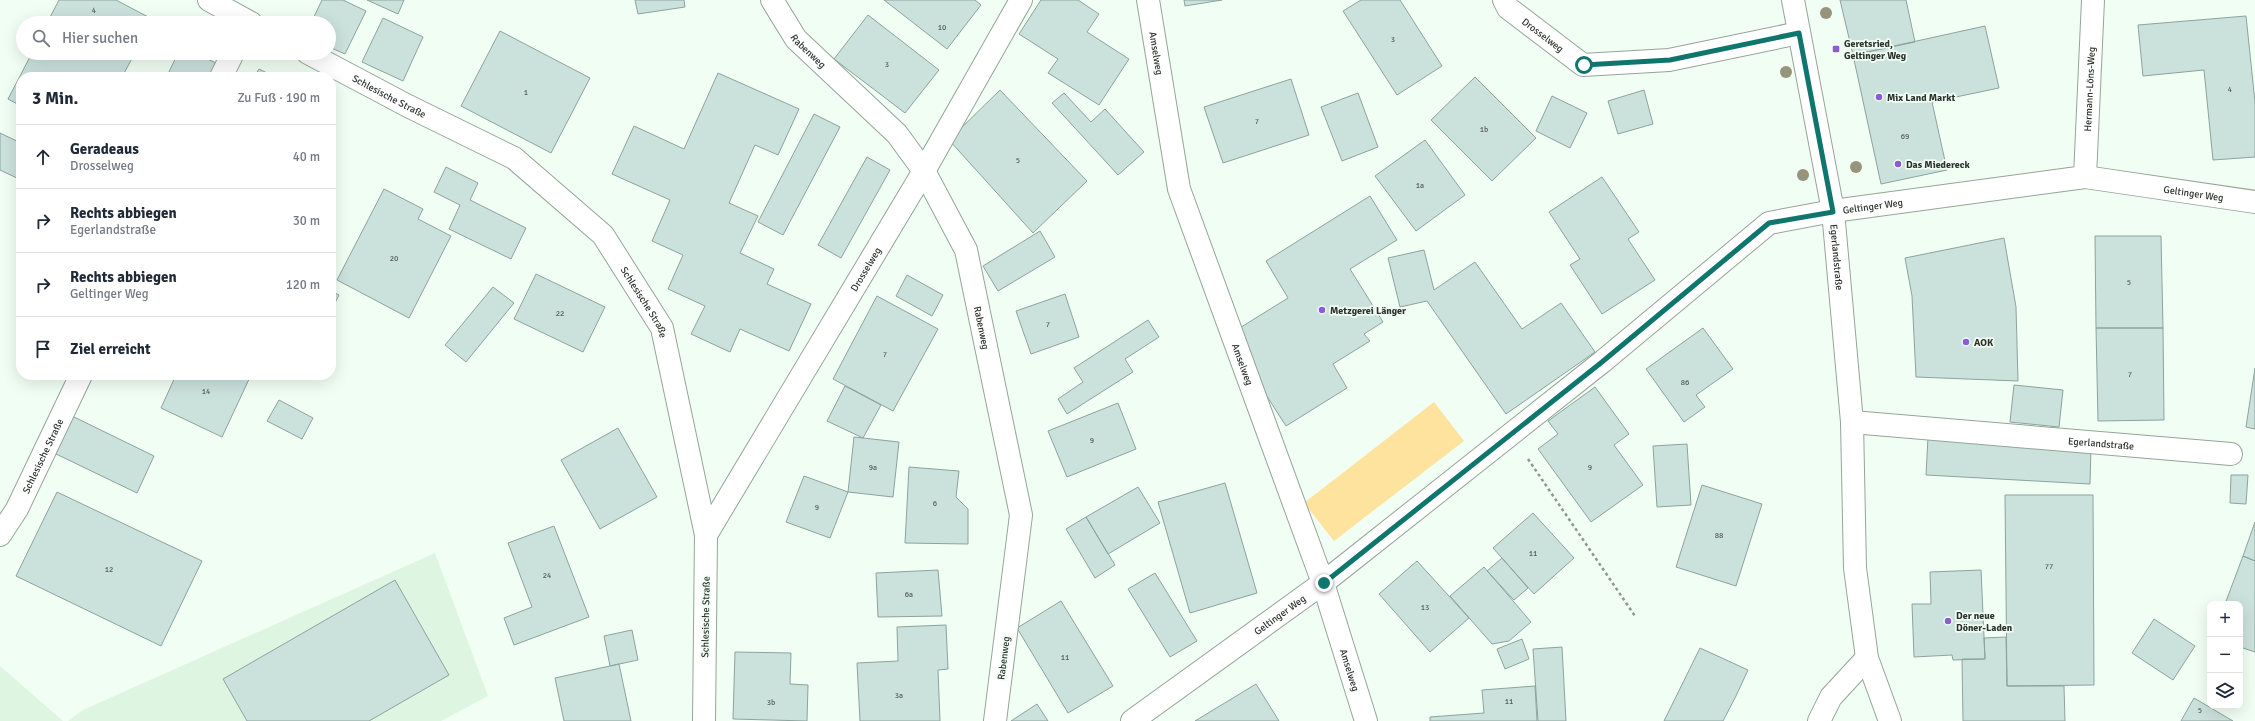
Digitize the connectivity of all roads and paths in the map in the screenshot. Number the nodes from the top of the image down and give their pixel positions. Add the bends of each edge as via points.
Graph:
1 (209, 0) edge
2 (772, 0) edge
3 (1021, 0) edge
4 (1148, 0) edge
5 (1504, 0) edge
6 (1793, 0) edge
7 (2093, 0) edge
8 (238, 16) edge
9 (1799, 33) junction
10 (230, 60) edge
11 (321, 60) edge
12 (224, 72) edge
13 (924, 171) junction
14 (2085, 177) junction
15 (2255, 202) edge
16 (1833, 212) junction
17 (79, 380) edge
18 (1852, 422) junction
19 (1512, 434) junction
20 (2231, 454) dead end
21 (0, 535) edge
22 (706, 535) junction
23 (1324, 583) junction
24 (1635, 616) dead end
25 (1867, 658) junction
26 (704, 721) edge
27 (995, 721) edge
28 (1132, 721) edge
29 (1366, 721) edge
30 (1819, 721) edge
31 (1890, 721) edge

1 - 8 street
2 - 13 street, Rabenweg via 796,39 898,134
3 - 13 street, Drosselweg
4 - 23 street, Amselweg via 1179,190
5 - 9 street, Drosselweg via 1508,8 1584,65 1670,60
6 - 9 street, Egerlandstraße
7 - 14 street, Hermann-Löns-Weg
9 - 16 street, Egerlandstraße
10 - 12 street
11 - 22 street, Schlesische Straße via 514,158 603,235 662,328
13 - 22 street, Drosselweg
13 - 27 street, Rabenweg via 966,250 1021,515
14 - 15 street, Geltinger Weg
14 - 16 street, Geltinger Weg
16 - 18 street, Egerlandstraße
16 - 19 street, Geltinger Weg via 1769,223
17 - 21 street, Schlesische Straße via 17,509
18 - 20 street, Egerlandstraße
18 - 25 street, Egerlandstraße via 1855,568
19 - 23 street, Geltinger Weg
19 - 24 path
22 - 26 street, Schlesische Straße
23 - 28 street, Geltinger Weg
23 - 29 street, Amselweg
25 - 30 street via 1831,697
25 - 31 street, Egerlandstraße

